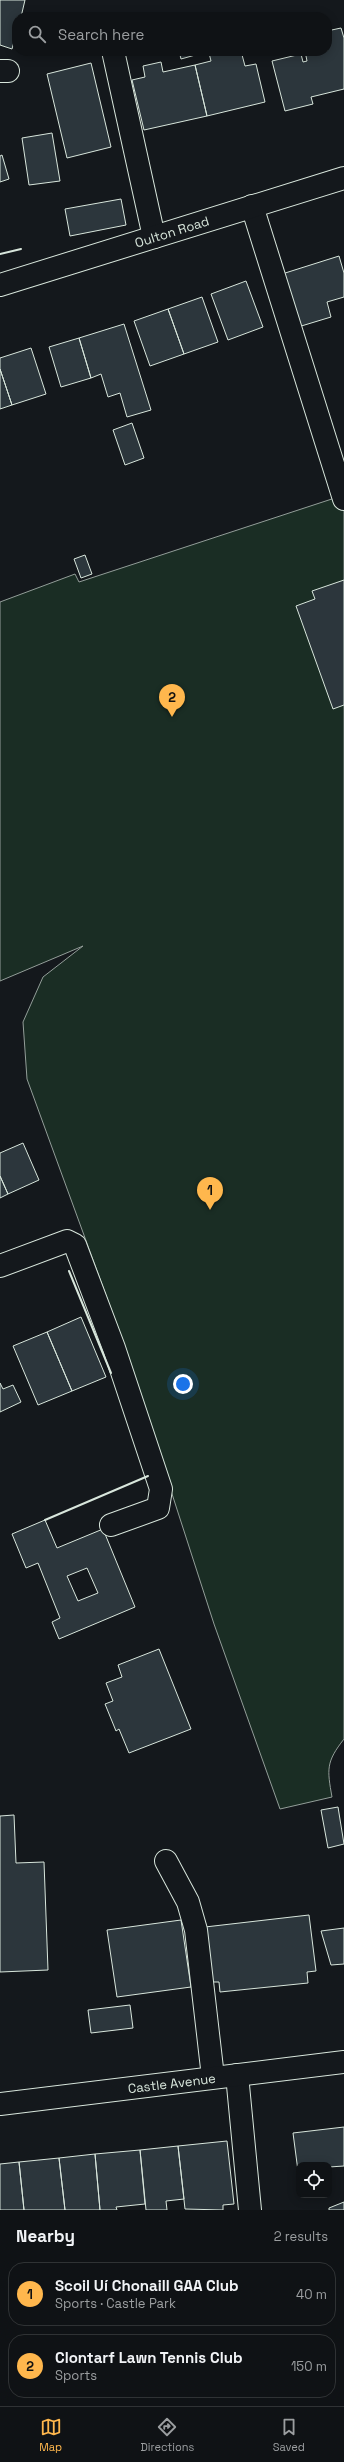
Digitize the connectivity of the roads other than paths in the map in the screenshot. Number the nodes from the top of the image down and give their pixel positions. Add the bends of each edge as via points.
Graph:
1 (115, 56) edge
2 (344, 178) edge
3 (252, 206) junction
4 (154, 237) junction
5 (0, 285) edge
6 (344, 499) edge
7 (0, 1266) edge
8 (111, 1526) dead end
9 (166, 1861) dead end
10 (344, 2062) edge
11 (237, 2074) junction
12 (213, 2077) junction
13 (0, 2104) edge
14 (250, 2210) edge

1 - 4 street
2 - 3 street, Oulton Road
3 - 4 street, Oulton Road
3 - 6 street
4 - 5 street, Oulton Road
7 - 8 street via 67,1241 75,1245 114,1348 161,1488 158,1508
9 - 12 street via 188,1902 196,1930
10 - 11 street, Castle Avenue
11 - 12 street, Castle Avenue
11 - 14 street
12 - 13 street, Castle Avenue

